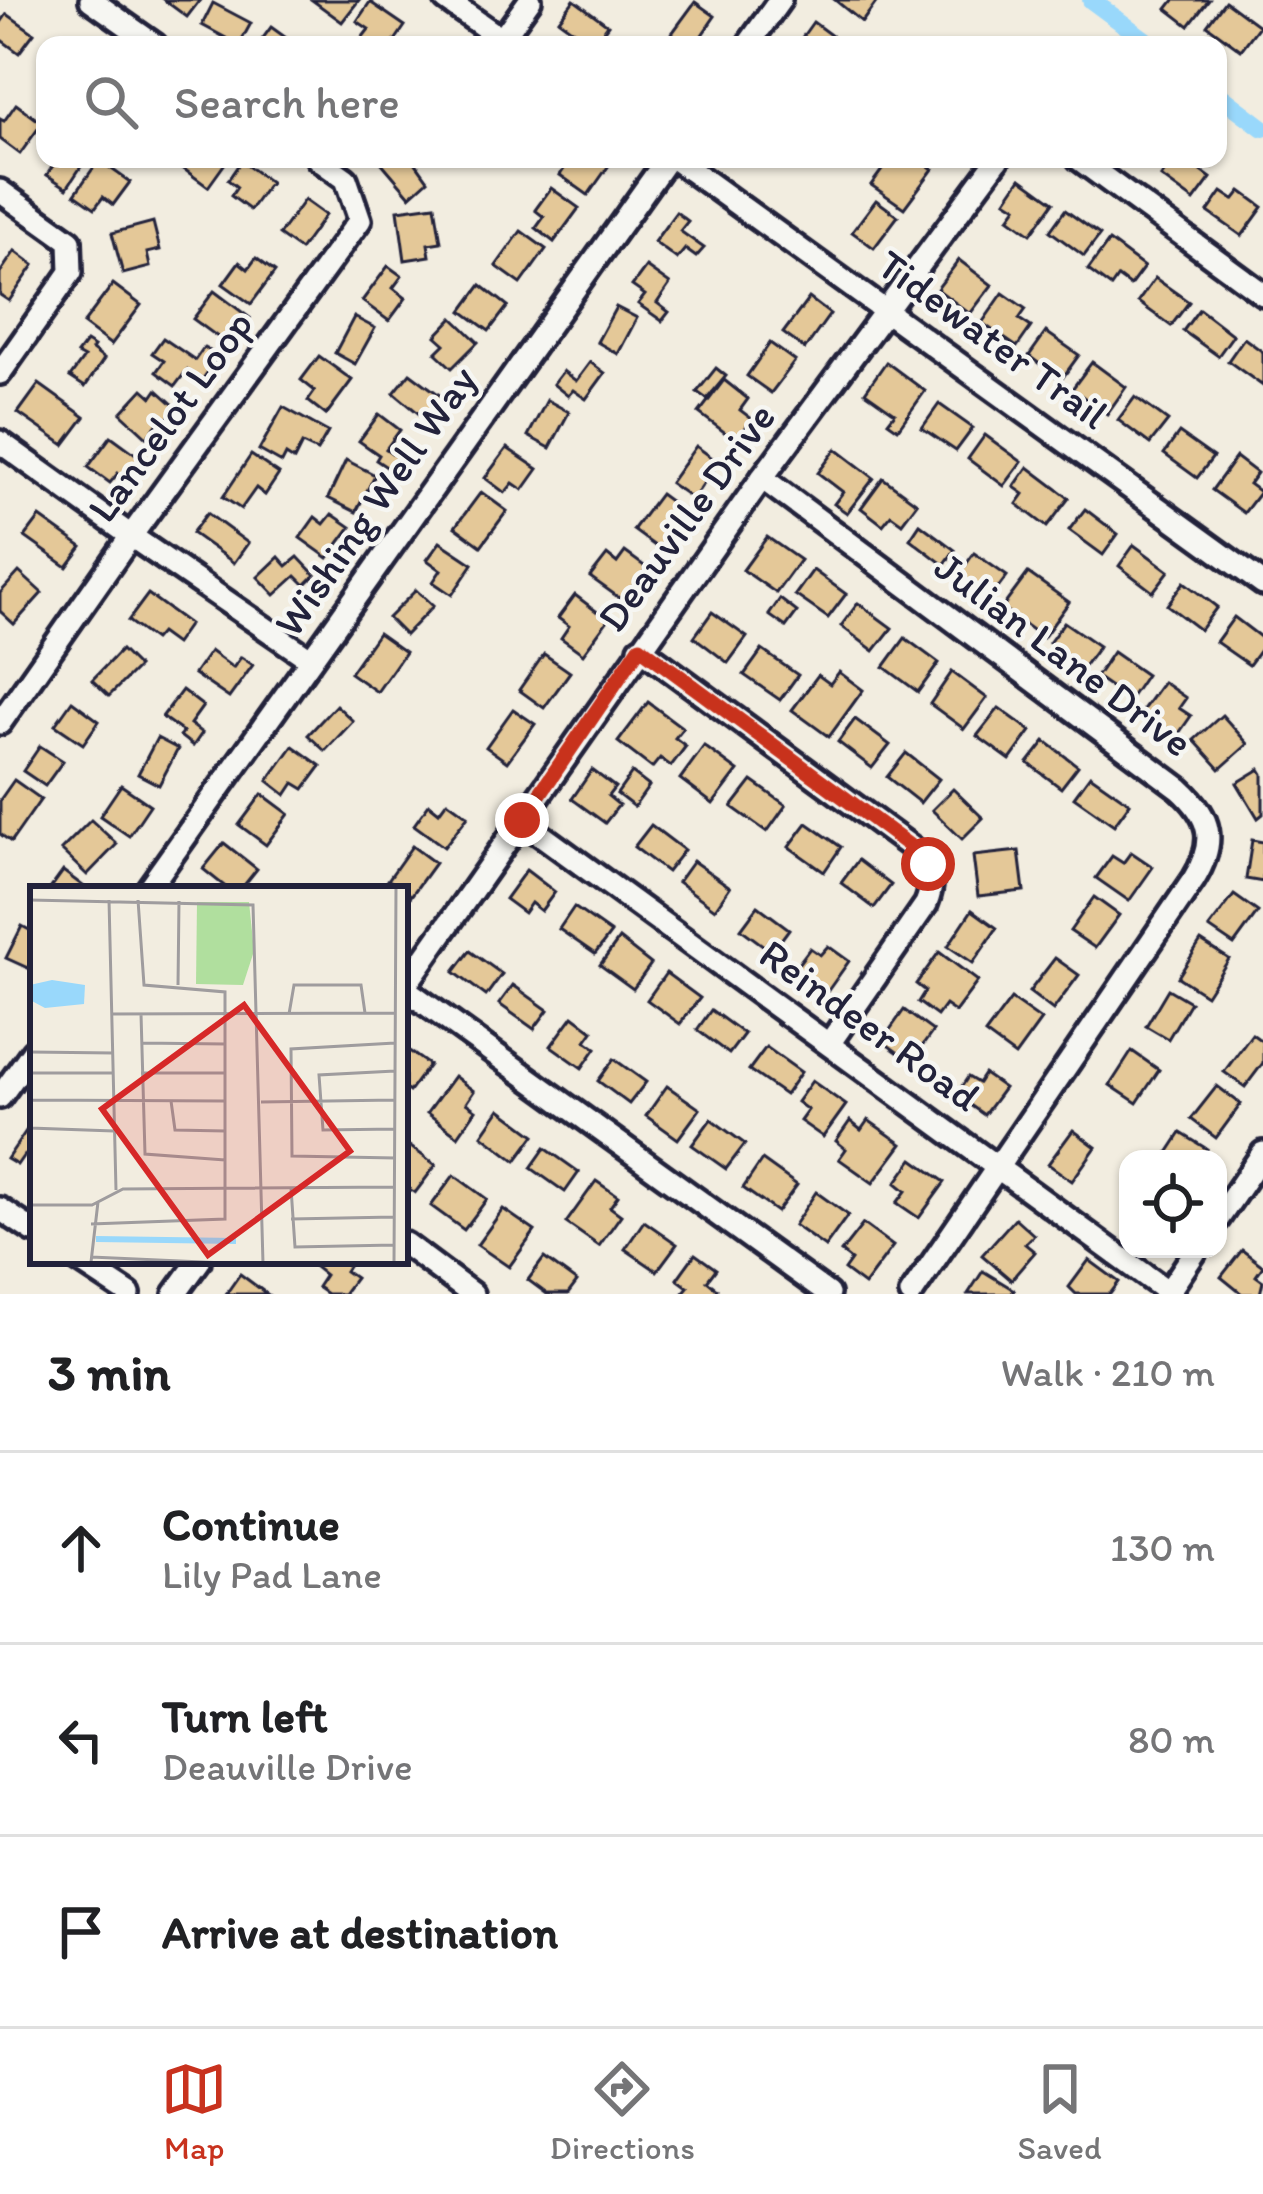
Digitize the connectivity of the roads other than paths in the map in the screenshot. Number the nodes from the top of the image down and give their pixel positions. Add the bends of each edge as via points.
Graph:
1 (91, 0) edge
2 (446, 0) edge
3 (530, 0) edge
4 (780, 0) edge
5 (142, 36) edge
6 (497, 36) edge
7 (509, 36) edge
8 (754, 36) edge
9 (331, 168) edge
10 (665, 168) edge
11 (684, 168) edge
12 (991, 168) edge
13 (1091, 168) edge
14 (0, 191) edge
15 (1263, 294) edge
16 (886, 309) junction
17 (0, 373) edge
18 (0, 442) edge
19 (762, 478) junction
20 (131, 536) junction
21 (1263, 584) edge
22 (640, 647) junction
23 (310, 659) junction
24 (0, 723) edge
25 (522, 820) junction
26 (150, 886) edge
27 (408, 983) edge
28 (408, 989) edge
29 (830, 1044) junction
30 (30, 1055) edge
31 (0, 1097) edge
32 (1263, 1153) edge
33 (998, 1168) junction
34 (1227, 1206) edge
35 (0, 1209) edge
36 (30, 1229) edge
37 (408, 1246) edge
38 (1191, 1258) edge
39 (84, 1264) edge
40 (197, 1264) edge
41 (1169, 1293) edge
42 (129, 1294) edge
43 (176, 1294) edge
44 (472, 1294) edge
45 (828, 1294) edge
46 (911, 1294) edge

1 - 5 street
2 - 6 street
3 - 7 street
4 - 8 street
9 - 20 street, Lancelot Loop via 346,179 360,220
10 - 23 street, Wishing Well Way
11 - 16 street, Tidewater Trail
12 - 16 street, Deauville Drive
13 - 15 street
14 - 17 street via 70,241 71,272
16 - 19 street, Deauville Drive
16 - 21 street, Tidewater Trail
18 - 20 street
19 - 22 street, Deauville Drive
19 - 33 street, Julian Lane Drive via 1180,789 1207,824 1201,869
20 - 23 street
20 - 24 street, Lancelot Loop
22 - 25 street, Deauville Drive
22 - 29 street via 928,864 926,904
23 - 26 street, Wishing Well Way
25 - 27 street, Deauville Drive
25 - 29 street, Reindeer Road
28 - 45 street
29 - 33 street, Reindeer Road
30 - 31 street
32 - 34 street
33 - 41 street, Reindeer Road
33 - 46 street, Julian Lane Drive
35 - 36 street
37 - 44 street
38 - 41 street
39 - 42 street
40 - 43 street

